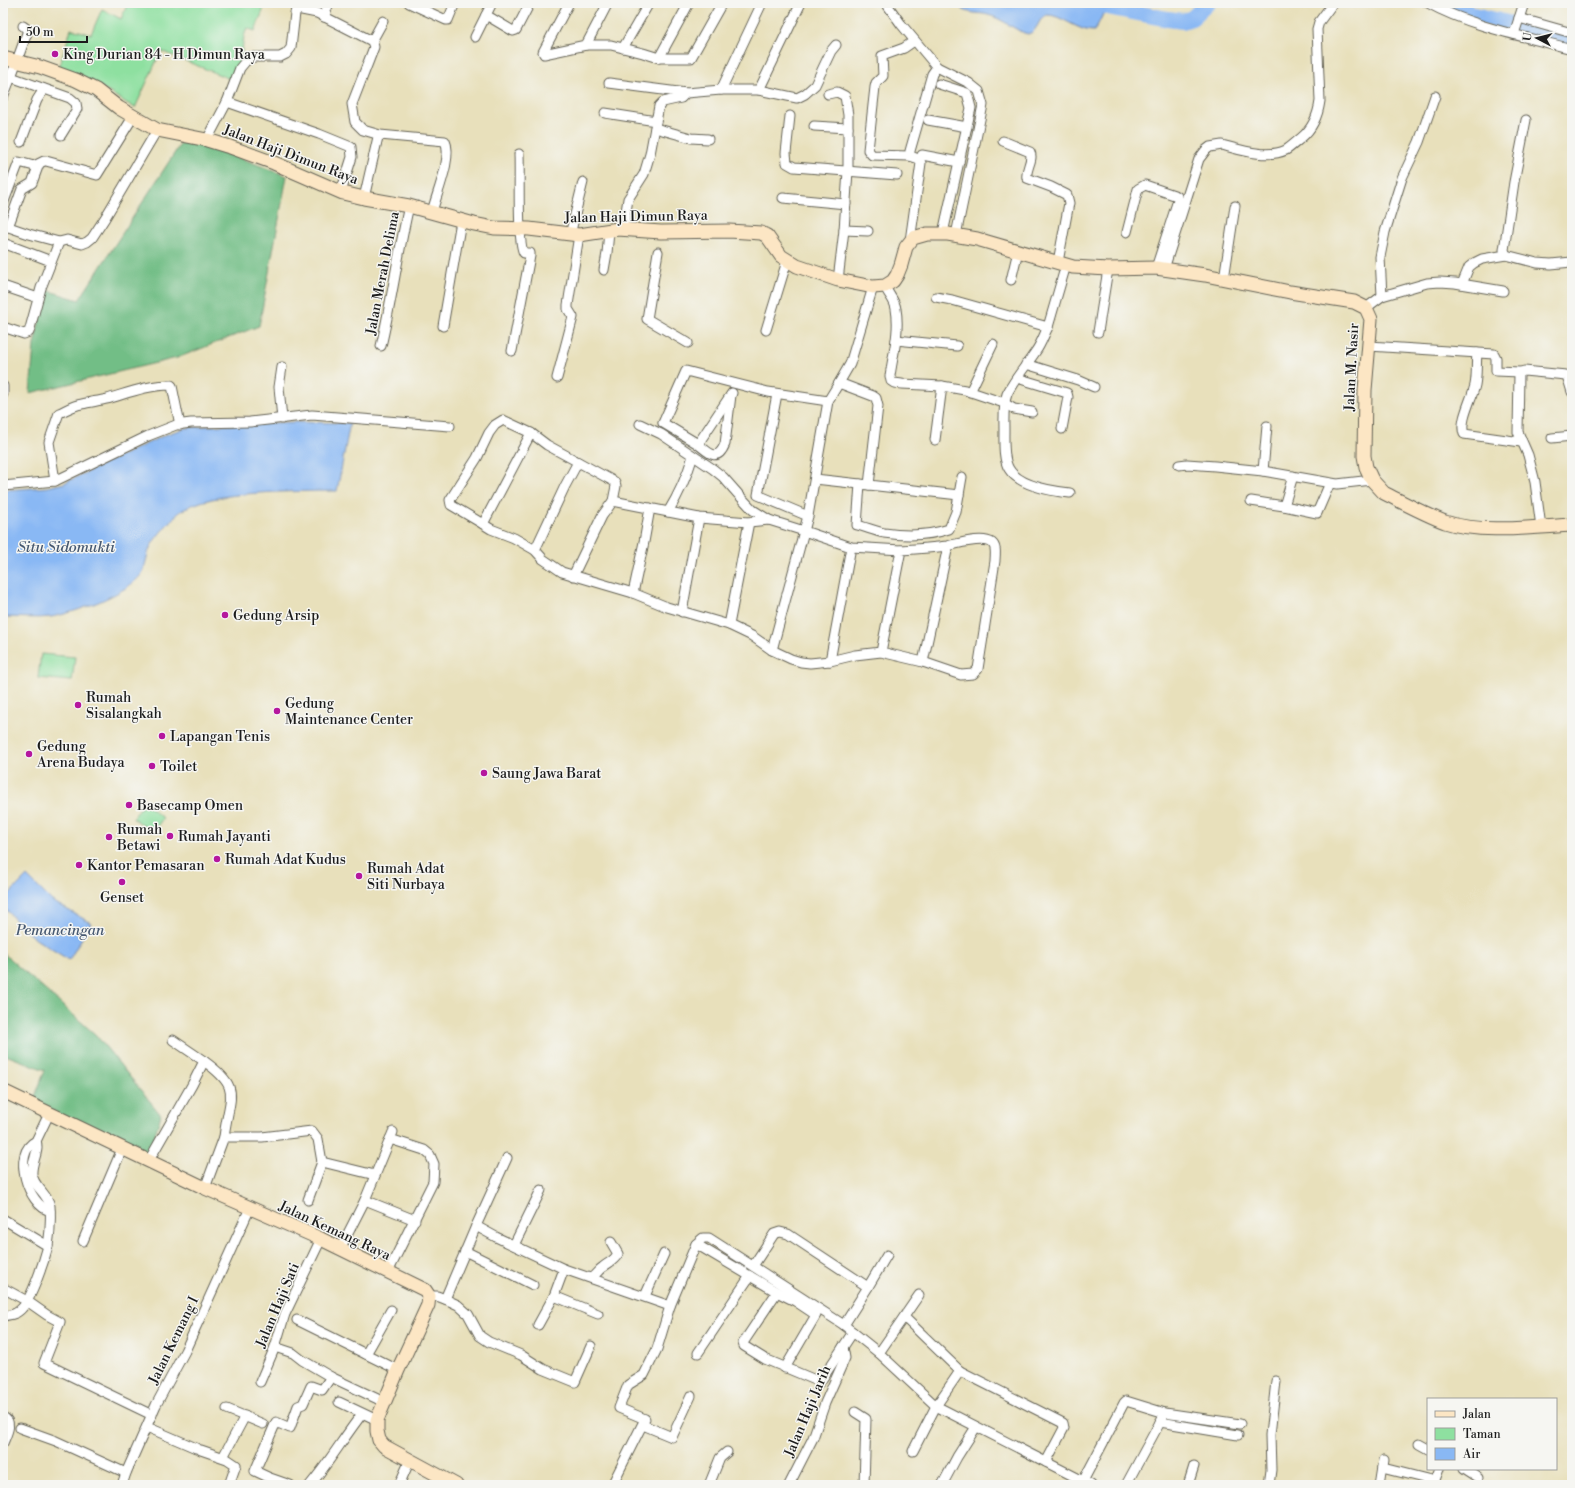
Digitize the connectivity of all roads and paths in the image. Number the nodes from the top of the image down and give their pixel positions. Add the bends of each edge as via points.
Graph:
1 (329, 3) edge
2 (409, 3) edge
3 (455, 3) edge
4 (492, 3) edge
5 (530, 3) edge
6 (569, 3) edge
7 (608, 3) edge
8 (649, 3) edge
9 (689, 3) edge
10 (722, 3) edge
11 (762, 3) edge
12 (801, 3) edge
13 (886, 3) edge
14 (1333, 3) edge
15 (1428, 3) edge
16 (1524, 3) edge
17 (297, 6) edge
18 (486, 15) junction
19 (324, 17) junction
20 (383, 21) dead end
21 (23, 26) dead end
22 (1516, 26) junction
23 (1572, 33) edge
24 (475, 37) dead end
25 (372, 41) junction
26 (915, 42) junction
27 (586, 45) junction
28 (836, 45) dead end
29 (623, 48) junction
30 (1572, 49) edge
31 (3, 58) edge
32 (659, 58) junction
33 (17, 61) junction
34 (937, 67) junction
35 (11, 77) junction
36 (609, 83) dead end
37 (939, 84) dead end
38 (44, 89) junction
39 (721, 90) junction
40 (759, 90) junction
41 (828, 94) dead end
42 (684, 95) junction
43 (1435, 96) dead end
44 (3, 97) edge
45 (227, 102) junction
46 (605, 113) dead end
47 (790, 116) dead end
48 (133, 117) junction
49 (928, 120) dead end
50 (1526, 120) dead end
51 (656, 124) junction
52 (814, 126) dead end
53 (967, 127) junction
54 (848, 128) junction
55 (157, 130) junction
56 (61, 135) dead end
57 (380, 135) junction
58 (708, 139) dead end
59 (207, 140) junction
60 (1003, 141) dead end
61 (21, 142) dead end
62 (520, 154) dead end
63 (922, 155) dead end
64 (910, 156) junction
65 (959, 162) junction
66 (38, 164) junction
67 (848, 171) junction
68 (897, 175) dead end
69 (583, 182) dead end
70 (341, 192) junction
71 (364, 198) junction
72 (783, 198) dead end
73 (3, 204) edge
74 (846, 204) junction
75 (409, 206) junction
76 (1235, 206) dead end
77 (432, 212) junction
78 (461, 221) junction
79 (5, 226) edge
80 (520, 229) junction
81 (623, 230) junction
82 (844, 230) junction
83 (868, 231) dead end
84 (609, 232) junction
85 (1127, 232) dead end
86 (950, 234) junction
87 (575, 235) junction
88 (910, 241) junction
89 (59, 242) junction
90 (3, 243) edge
91 (1018, 251) junction
92 (658, 252) dead end
93 (1506, 255) junction
94 (51, 261) junction
95 (787, 261) junction
96 (1572, 262) edge
97 (1062, 264) junction
98 (1108, 269) junction
99 (1160, 269) junction
100 (604, 270) dead end
101 (1224, 279) junction
102 (838, 280) junction
103 (1011, 280) dead end
104 (1462, 284) junction
105 (3, 286) edge
106 (879, 287) junction
107 (1503, 291) dead end
108 (1382, 296) junction
109 (936, 297) dead end
110 (38, 298) junction
111 (1366, 308) junction
112 (443, 326) dead end
113 (3, 327) edge
114 (1048, 327) junction
115 (766, 330) dead end
116 (1098, 332) dead end
117 (896, 340) junction
118 (688, 343) dead end
119 (993, 344) dead end
120 (381, 346) dead end
121 (957, 346) dead end
122 (1370, 346) junction
123 (512, 351) dead end
124 (1477, 353) junction
125 (1026, 364) junction
126 (282, 367) dead end
127 (1520, 372) junction
128 (557, 378) dead end
129 (1016, 378) junction
130 (839, 383) junction
131 (3, 386) edge
132 (942, 386) junction
133 (1094, 387) dead end
134 (732, 388) junction
135 (970, 392) junction
136 (1572, 392) edge
137 (3, 394) edge
138 (777, 394) junction
139 (828, 401) junction
140 (1004, 403) junction
141 (1032, 412) dead end
142 (282, 419) junction
143 (640, 424) dead end
144 (180, 425) junction
145 (450, 426) dead end
146 (1267, 426) dead end
147 (1062, 429) dead end
148 (531, 432) junction
149 (1572, 436) edge
150 (1552, 438) dead end
151 (935, 440) dead end
152 (1521, 442) junction
153 (698, 444) junction
154 (693, 456) junction
155 (578, 462) junction
156 (1179, 465) dead end
157 (1263, 471) junction
158 (962, 476) dead end
159 (1293, 476) junction
160 (815, 479) junction
161 (1372, 480) junction
162 (54, 481) junction
163 (1330, 483) junction
164 (865, 484) junction
165 (3, 486) edge
166 (1070, 493) dead end
167 (959, 494) junction
168 (613, 501) junction
169 (1251, 501) dead end
170 (1284, 506) junction
171 (650, 508) junction
172 (668, 512) junction
173 (808, 516) junction
174 (699, 518) junction
175 (769, 520) junction
176 (749, 522) junction
177 (483, 524) junction
178 (1572, 525) edge
179 (1540, 527) junction
180 (804, 531) junction
181 (948, 546) junction
182 (851, 547) junction
183 (535, 550) junction
184 (901, 550) junction
185 (573, 576) junction
186 (633, 593) junction
187 (682, 612) junction
188 (729, 625) junction
189 (772, 650) junction
190 (881, 652) junction
191 (830, 661) junction
192 (923, 662) junction
193 (173, 1040) dead end
194 (204, 1061) junction
195 (3, 1091) edge
196 (49, 1114) junction
197 (224, 1137) junction
198 (122, 1149) junction
199 (507, 1158) dead end
200 (148, 1162) junction
201 (322, 1162) junction
202 (375, 1175) junction
203 (204, 1188) junction
204 (541, 1190) dead end
205 (308, 1200) dead end
206 (365, 1200) junction
207 (250, 1208) junction
208 (3, 1219) edge
209 (415, 1220) junction
210 (476, 1226) junction
211 (321, 1239) junction
212 (83, 1241) dead end
213 (611, 1242) dead end
214 (696, 1244) junction
215 (514, 1245) junction
216 (48, 1246) junction
217 (340, 1249) junction
218 (465, 1251) junction
219 (664, 1254) dead end
220 (887, 1255) dead end
221 (753, 1266) junction
222 (564, 1269) junction
223 (388, 1272) junction
224 (750, 1276) junction
225 (591, 1278) junction
226 (533, 1285) dead end
227 (868, 1287) junction
228 (3, 1288) edge
229 (777, 1292) junction
230 (919, 1295) dead end
231 (429, 1296) junction
232 (554, 1296) junction
233 (645, 1296) junction
234 (445, 1299) junction
235 (27, 1301) junction
236 (670, 1306) junction
237 (391, 1310) dead end
238 (598, 1314) dead end
239 (3, 1316) edge
240 (904, 1317) junction
241 (297, 1320) dead end
242 (844, 1325) junction
243 (538, 1326) dead end
244 (853, 1332) junction
245 (275, 1346) junction
246 (591, 1346) dead end
247 (843, 1347) junction
248 (879, 1353) junction
249 (366, 1354) junction
250 (698, 1354) dead end
251 (785, 1368) junction
252 (398, 1370) junction
253 (960, 1371) junction
254 (330, 1377) junction
255 (1276, 1381) dead end
256 (260, 1382) dead end
257 (691, 1396) dead end
258 (338, 1402) dead end
259 (384, 1402) junction
260 (936, 1406) junction
261 (227, 1409) dead end
262 (855, 1412) dead end
263 (1165, 1413) junction
264 (362, 1414) junction
265 (152, 1415) junction
266 (245, 1416) junction
267 (3, 1417) edge
268 (377, 1420) junction
269 (1160, 1422) junction
270 (263, 1424) dead end
271 (1240, 1424) dead end
272 (643, 1425) junction
273 (147, 1427) junction
274 (976, 1427) junction
275 (20, 1428) dead end
276 (1238, 1435) dead end
277 (3, 1443) edge
278 (1419, 1444) dead end
279 (1427, 1448) edge
280 (913, 1451) dead end
281 (726, 1452) dead end
282 (223, 1457) junction
283 (410, 1460) junction
284 (1046, 1462) junction
285 (1194, 1466) dead end
286 (1439, 1470) edge
287 (1466, 1470) edge
288 (126, 1473) junction
289 (1478, 1478) dead end
290 (269, 1482) edge
291 (1434, 1483) edge
292 (1085, 1484) edge
293 (122, 1485) edge
294 (229, 1485) edge
295 (290, 1485) edge
296 (310, 1485) edge
297 (398, 1485) edge
298 (456, 1485) edge
299 (612, 1485) edge
300 (709, 1485) edge
301 (789, 1485) edge
302 (864, 1485) edge
303 (942, 1485) edge
304 (1126, 1485) edge
305 (1188, 1485) edge
306 (1269, 1485) edge
307 (1380, 1485) edge

1 - 19 street
2 - 3 street via 446,20
4 - 18 street
5 - 18 street via 516,30 513,31
6 - 27 street via 543,52 545,55
7 - 27 street
8 - 29 street
9 - 32 street
10 - 32 street via 692,57
11 - 39 street
12 - 40 street
13 - 26 street
14 - 99 street via 1316,29 1320,101 1312,124 1303,136 1280,152 1264,153 1222,146 1206,150 1193,176
15 - 22 street via 1457,16
16 - 22 street
17 - 19 street
17 - 45 street via 291,48 280,57 248,59 240,68
18 - 24 street
19 - 25 street
20 - 25 street
21 - 33 street via 27,33
22 - 23 street
22 - 30 street
25 - 57 street via 374,47 352,104 355,122 363,130
26 - 34 street
26 - 64 street via 883,54 883,76 875,87 868,150 872,155
27 - 29 street via 611,45
28 - 40 street via 815,85 805,94 797,98
29 - 32 street
31 - 33 street, Jalan Haji Dimun Raya
33 - 35 street
33 - 48 street, Jalan Haji Dimun Raya via 76,80 96,90
34 - 64 street via 932,74
34 - 86 street via 979,91 983,105
35 - 38 street
35 - 44 street
36 - 42 street
37 - 53 street via 967,93 971,108
38 - 56 street via 76,102 77,109
38 - 61 street via 37,100
39 - 40 street
39 - 42 street
41 - 54 street via 840,92 845,96
42 - 51 street via 663,102 659,106
43 - 108 street via 1419,142 1402,178 1386,232 1380,257
45 - 59 street
45 - 70 street via 351,147 352,157
46 - 51 street
47 - 67 street via 787,163 794,167
48 - 55 street, Jalan Haji Dimun Raya
48 - 66 street via 97,175 46,161
49 - 53 street
50 - 93 street via 1514,182 1504,250
51 - 58 street via 691,138
51 - 81 street via 644,174 628,199
52 - 54 street
53 - 65 street
54 - 67 street
55 - 59 street, Jalan Haji Dimun Raya
55 - 89 street via 92,238 82,244 67,240
57 - 71 street
57 - 77 street via 445,141 448,151 445,169
59 - 70 street, Jalan Haji Dimun Raya via 262,159
60 - 97 street via 1030,152 1032,156 1027,178 1051,186 1067,195
62 - 80 street
63 - 65 street
64 - 88 street via 919,159 921,163
65 - 86 street
66 - 73 street via 34,166 19,162
66 - 79 street via 32,183 22,189
67 - 68 street
67 - 74 street
69 - 87 street
70 - 71 street, Jalan Haji Dimun Raya
71 - 75 street, Jalan Haji Dimun Raya
72 - 74 street
74 - 82 street
75 - 77 street, Jalan Haji Dimun Raya
75 - 120 street, Jalan Merah Delima
76 - 101 street
77 - 78 street, Jalan Haji Dimun Raya
78 - 80 street, Jalan Haji Dimun Raya via 494,228
78 - 112 street
79 - 89 street
80 - 87 street, Jalan Haji Dimun Raya
80 - 123 street via 522,250 530,253 530,256
81 - 84 street, Jalan Haji Dimun Raya
81 - 95 street, Jalan Haji Dimun Raya via 761,233 767,236
82 - 83 street
82 - 102 street
84 - 87 street, Jalan Haji Dimun Raya
84 - 100 street
85 - 99 street via 1141,186 1145,185 1177,196
86 - 88 street via 927,234
86 - 91 street
87 - 128 street via 568,305 573,317
88 - 106 street via 893,281
89 - 94 street
90 - 94 street
91 - 97 street
91 - 103 street
92 - 118 street via 647,319
93 - 96 street via 1537,263
93 - 104 street via 1474,263 1469,267
94 - 110 street
95 - 102 street, Jalan Haji Dimun Raya
95 - 115 street
97 - 98 street, Jalan M. Nasir
97 - 114 street
98 - 99 street, Jalan M. Nasir
98 - 116 street
99 - 101 street, Jalan M. Nasir
101 - 111 street, Jalan M. Nasir via 1354,302
102 - 106 street, Jalan Haji Dimun Raya
104 - 107 street
104 - 108 street via 1427,283
105 - 110 street
106 - 117 street via 894,300
106 - 130 street via 850,364
108 - 111 street
109 - 114 street
110 - 113 street via 29,332 24,334
111 - 122 street, Jalan M. Nasir via 1371,323
114 - 125 street via 1037,350
117 - 121 street
117 - 132 street via 891,381
119 - 135 street
122 - 124 street
122 - 161 street, Jalan M. Nasir via 1364,433 1366,467
124 - 127 street via 1494,354 1496,371
124 - 152 street via 1475,384 1463,432
125 - 129 street
125 - 133 street
126 - 142 street via 279,388
127 - 136 street via 1566,376
127 - 152 street via 1518,432
129 - 140 street
129 - 147 street via 1067,393
130 - 139 street
130 - 164 street via 876,398 878,406
131 - 137 street
132 - 135 street
132 - 151 street
134 - 138 street
134 - 153 street
134 - 153 street via 722,451 711,454
134 - 153 street via 686,371 663,423
135 - 140 street
138 - 139 street
138 - 173 street via 758,495
139 - 160 street
140 - 141 street via 1014,409
140 - 166 street via 1004,438 1008,469 1040,488
142 - 144 street
142 - 145 street via 312,415
143 - 154 street via 661,434
144 - 162 street via 141,439
144 - 162 street via 171,385 143,388 105,400 80,404 59,413 49,442
146 - 157 street
148 - 155 street via 547,445
148 - 177 street
148 - 177 street via 507,420 499,421 489,433 477,458 450,500 451,505
149 - 150 street
152 - 179 street via 1536,482
154 - 172 street via 678,496
154 - 175 street via 723,477 753,510
155 - 168 street via 615,482
155 - 183 street
156 - 157 street
157 - 159 street
158 - 167 street
159 - 163 street
159 - 170 street
160 - 164 street
160 - 173 street
161 - 163 street via 1349,484
161 - 179 street, Jalan M. Nasir via 1384,493 1446,522 1466,527
162 - 165 street
163 - 170 street via 1317,513
164 - 167 street
164 - 167 street via 857,525 883,533 924,534 949,529 956,512
168 - 171 street
168 - 185 street via 602,516
169 - 170 street
171 - 172 street
171 - 186 street
172 - 174 street
173 - 180 street
174 - 176 street
174 - 187 street
175 - 176 street
175 - 180 street
176 - 188 street
177 - 183 street
178 - 179 street, Jalan M. Nasir
180 - 182 street
180 - 189 street
181 - 184 street
181 - 192 street
181 - 192 street via 969,541 990,542 996,549 978,669 973,674 961,675
182 - 184 street
182 - 191 street
183 - 185 street via 562,572
184 - 190 street
185 - 186 street
186 - 187 street
187 - 188 street
188 - 189 street via 752,636
189 - 191 street via 801,662
190 - 191 street
190 - 192 street
193 - 194 street
194 - 197 street via 221,1074 230,1087
194 - 200 street
195 - 196 street, Jalan Kemang Raya
196 - 198 street, Jalan Kemang Raya
196 - 216 street via 36,1141 25,1155 24,1166 28,1176 50,1205
197 - 201 street via 262,1137 312,1131 318,1139
197 - 203 street
198 - 200 street, Jalan Kemang Raya
198 - 212 street
199 - 210 street
200 - 203 street, Jalan Kemang Raya
201 - 202 street
201 - 205 street
202 - 206 street
202 - 209 street via 392,1135 430,1155 434,1164 433,1182
203 - 207 street, Jalan Kemang Raya
204 - 215 street
206 - 209 street
206 - 217 street
207 - 211 street, Jalan Kemang Raya
207 - 265 street, Jalan Kemang I via 185,1351
208 - 216 street
209 - 223 street
210 - 215 street
210 - 218 street
211 - 217 street, Jalan Kemang Raya
211 - 245 street, Jalan Haji Sati via 285,1314
213 - 225 street via 618,1254 611,1263 602,1267
214 - 221 street via 704,1238 709,1238
214 - 224 street
214 - 236 street
215 - 222 street
216 - 235 street
217 - 223 street, Jalan Kemang Raya
218 - 226 street
218 - 234 street
219 - 233 street
220 - 227 street
221 - 227 street via 774,1234 780,1232 788,1234
221 - 242 street
222 - 225 street
222 - 232 street
223 - 231 street, Jalan Kemang Raya via 425,1290
224 - 229 street
224 - 250 street
225 - 233 street
227 - 242 street
228 - 235 street
229 - 251 street via 795,1300 816,1315
229 - 251 street via 743,1343 744,1346
230 - 240 street
231 - 234 street
231 - 252 street via 428,1305
232 - 238 street
232 - 243 street
233 - 236 street
234 - 246 street via 458,1305 468,1314 480,1336 489,1342 575,1382
235 - 239 street via 15,1314
235 - 265 street via 60,1322 44,1362
236 - 272 street via 657,1349 644,1375 628,1385 619,1408 646,1419
237 - 249 street
240 - 248 street
240 - 253 street
241 - 249 street
242 - 244 street
244 - 247 street
244 - 248 street
245 - 254 street via 293,1353
245 - 256 street, Jalan Haji Sati
247 - 251 street via 820,1382
247 - 301 street, Jalan Haji Jarih via 845,1358 813,1438
248 - 260 street
249 - 252 street
252 - 259 street
253 - 260 street
253 - 284 street via 1063,1423 1064,1428
254 - 259 street
254 - 290 street via 322,1390 311,1386 303,1404 298,1406 290,1428 276,1422 255,1471
255 - 306 street via 1270,1435
257 - 272 street via 672,1437
258 - 264 street
259 - 268 street
260 - 274 street
260 - 280 street
261 - 266 street
262 - 302 street via 866,1419
263 - 269 street
263 - 271 street
263 - 292 street via 1126,1401
264 - 268 street
264 - 296 street
265 - 273 street, Jalan Kemang I
266 - 270 street
266 - 282 street
267 - 277 street via 9,1426
268 - 283 street via 379,1440 384,1446
269 - 276 street
269 - 304 street
272 - 299 street
273 - 282 street
273 - 288 street, Jalan Kemang I
274 - 284 street
274 - 303 street
275 - 288 street via 56,1441
278 - 279 street
281 - 300 street via 720,1458
282 - 294 street via 236,1465
283 - 297 street
283 - 298 street
284 - 292 street
285 - 305 street
286 - 291 street
287 - 289 street
288 - 293 street, Jalan Kemang I
290 - 295 street
291 - 307 street via 1383,1464

